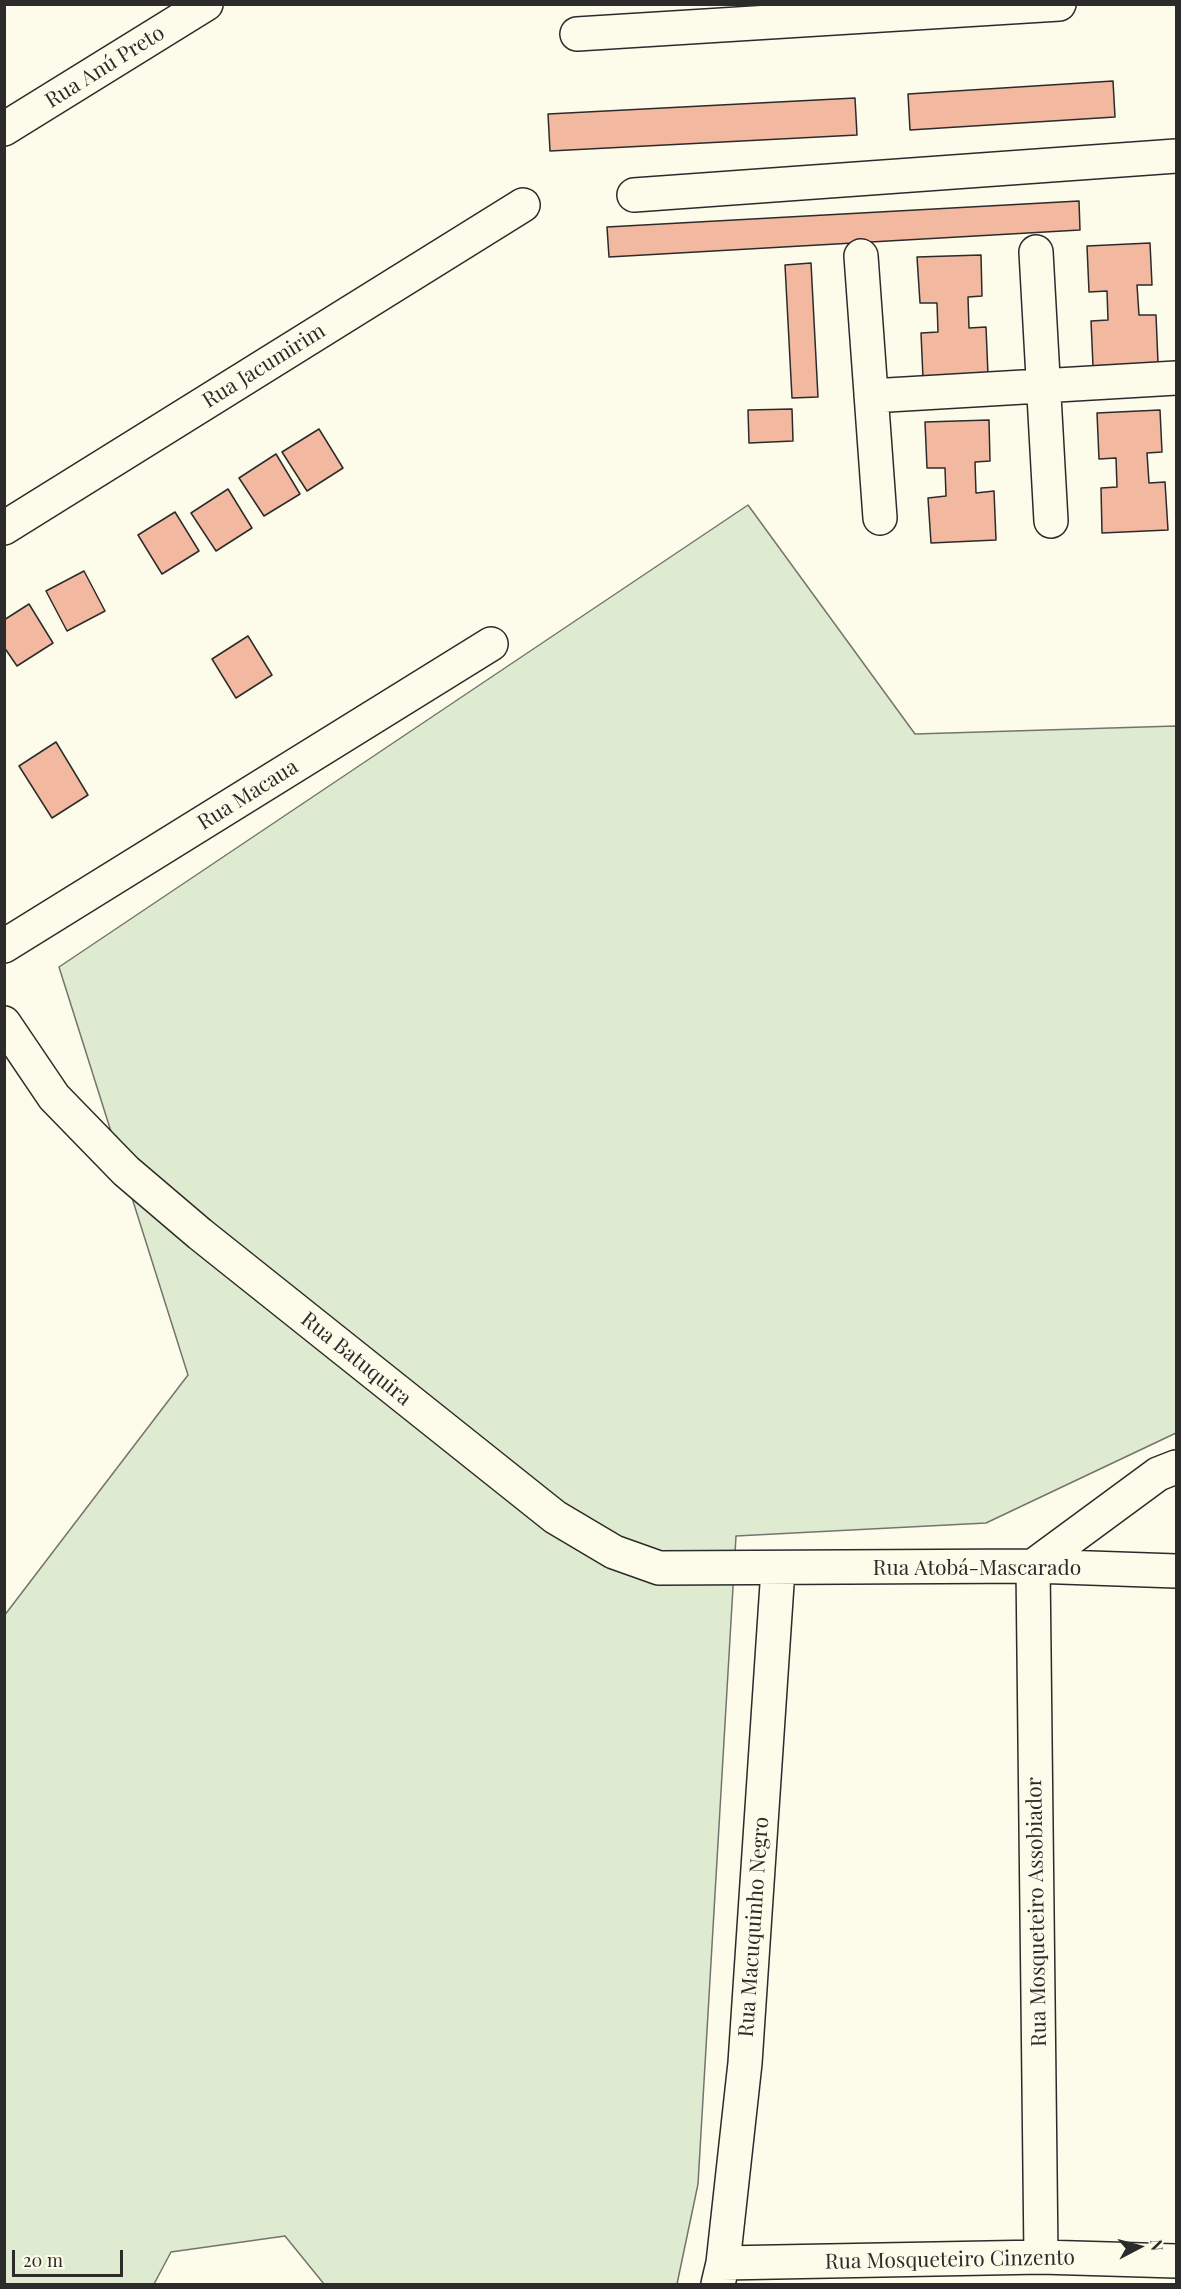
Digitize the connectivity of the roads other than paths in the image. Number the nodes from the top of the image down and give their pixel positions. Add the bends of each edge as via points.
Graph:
1 (206, 4) edge
2 (1059, 4) edge
3 (577, 34) dead end
4 (4, 129) edge
5 (1176, 156) edge
6 (634, 195) dead end
7 (523, 205) dead end
8 (1036, 252) dead end
9 (861, 256) dead end
10 (1176, 378) edge
11 (1043, 386) junction
12 (871, 396) junction
13 (880, 518) dead end
14 (1051, 521) dead end
15 (4, 528) edge
16 (491, 644) dead end
17 (4, 946) edge
18 (4, 1023) edge
19 (1176, 1467) edge
20 (1033, 1566) junction
21 (777, 1569) junction
22 (1176, 1571) edge
23 (1041, 2257) junction
24 (1176, 2261) edge
25 (720, 2274) edge

1 - 4 street, Rua Anú Preto
2 - 3 street
5 - 6 street
7 - 15 street, Rua Jacumirim
8 - 11 street
9 - 12 street
10 - 11 street
11 - 12 street
11 - 14 street
12 - 13 street
16 - 17 street, Rua Macaua
18 - 21 street, Rua Batuquira via 54,1097 126,1171 555,1517 614,1552 659,1568
19 - 20 street via 1158,1474
20 - 21 street, Rua Atobá-Mascarado
20 - 22 street, Rua Atobá-Mascarado
20 - 23 street, Rua Mosqueteiro Assobiador
21 - 25 street, Rua Macuquinho Negro via 745,2063
23 - 24 street, Rua Mosqueteiro Cinzento
23 - 25 street, Rua Mosqueteiro Cinzento

